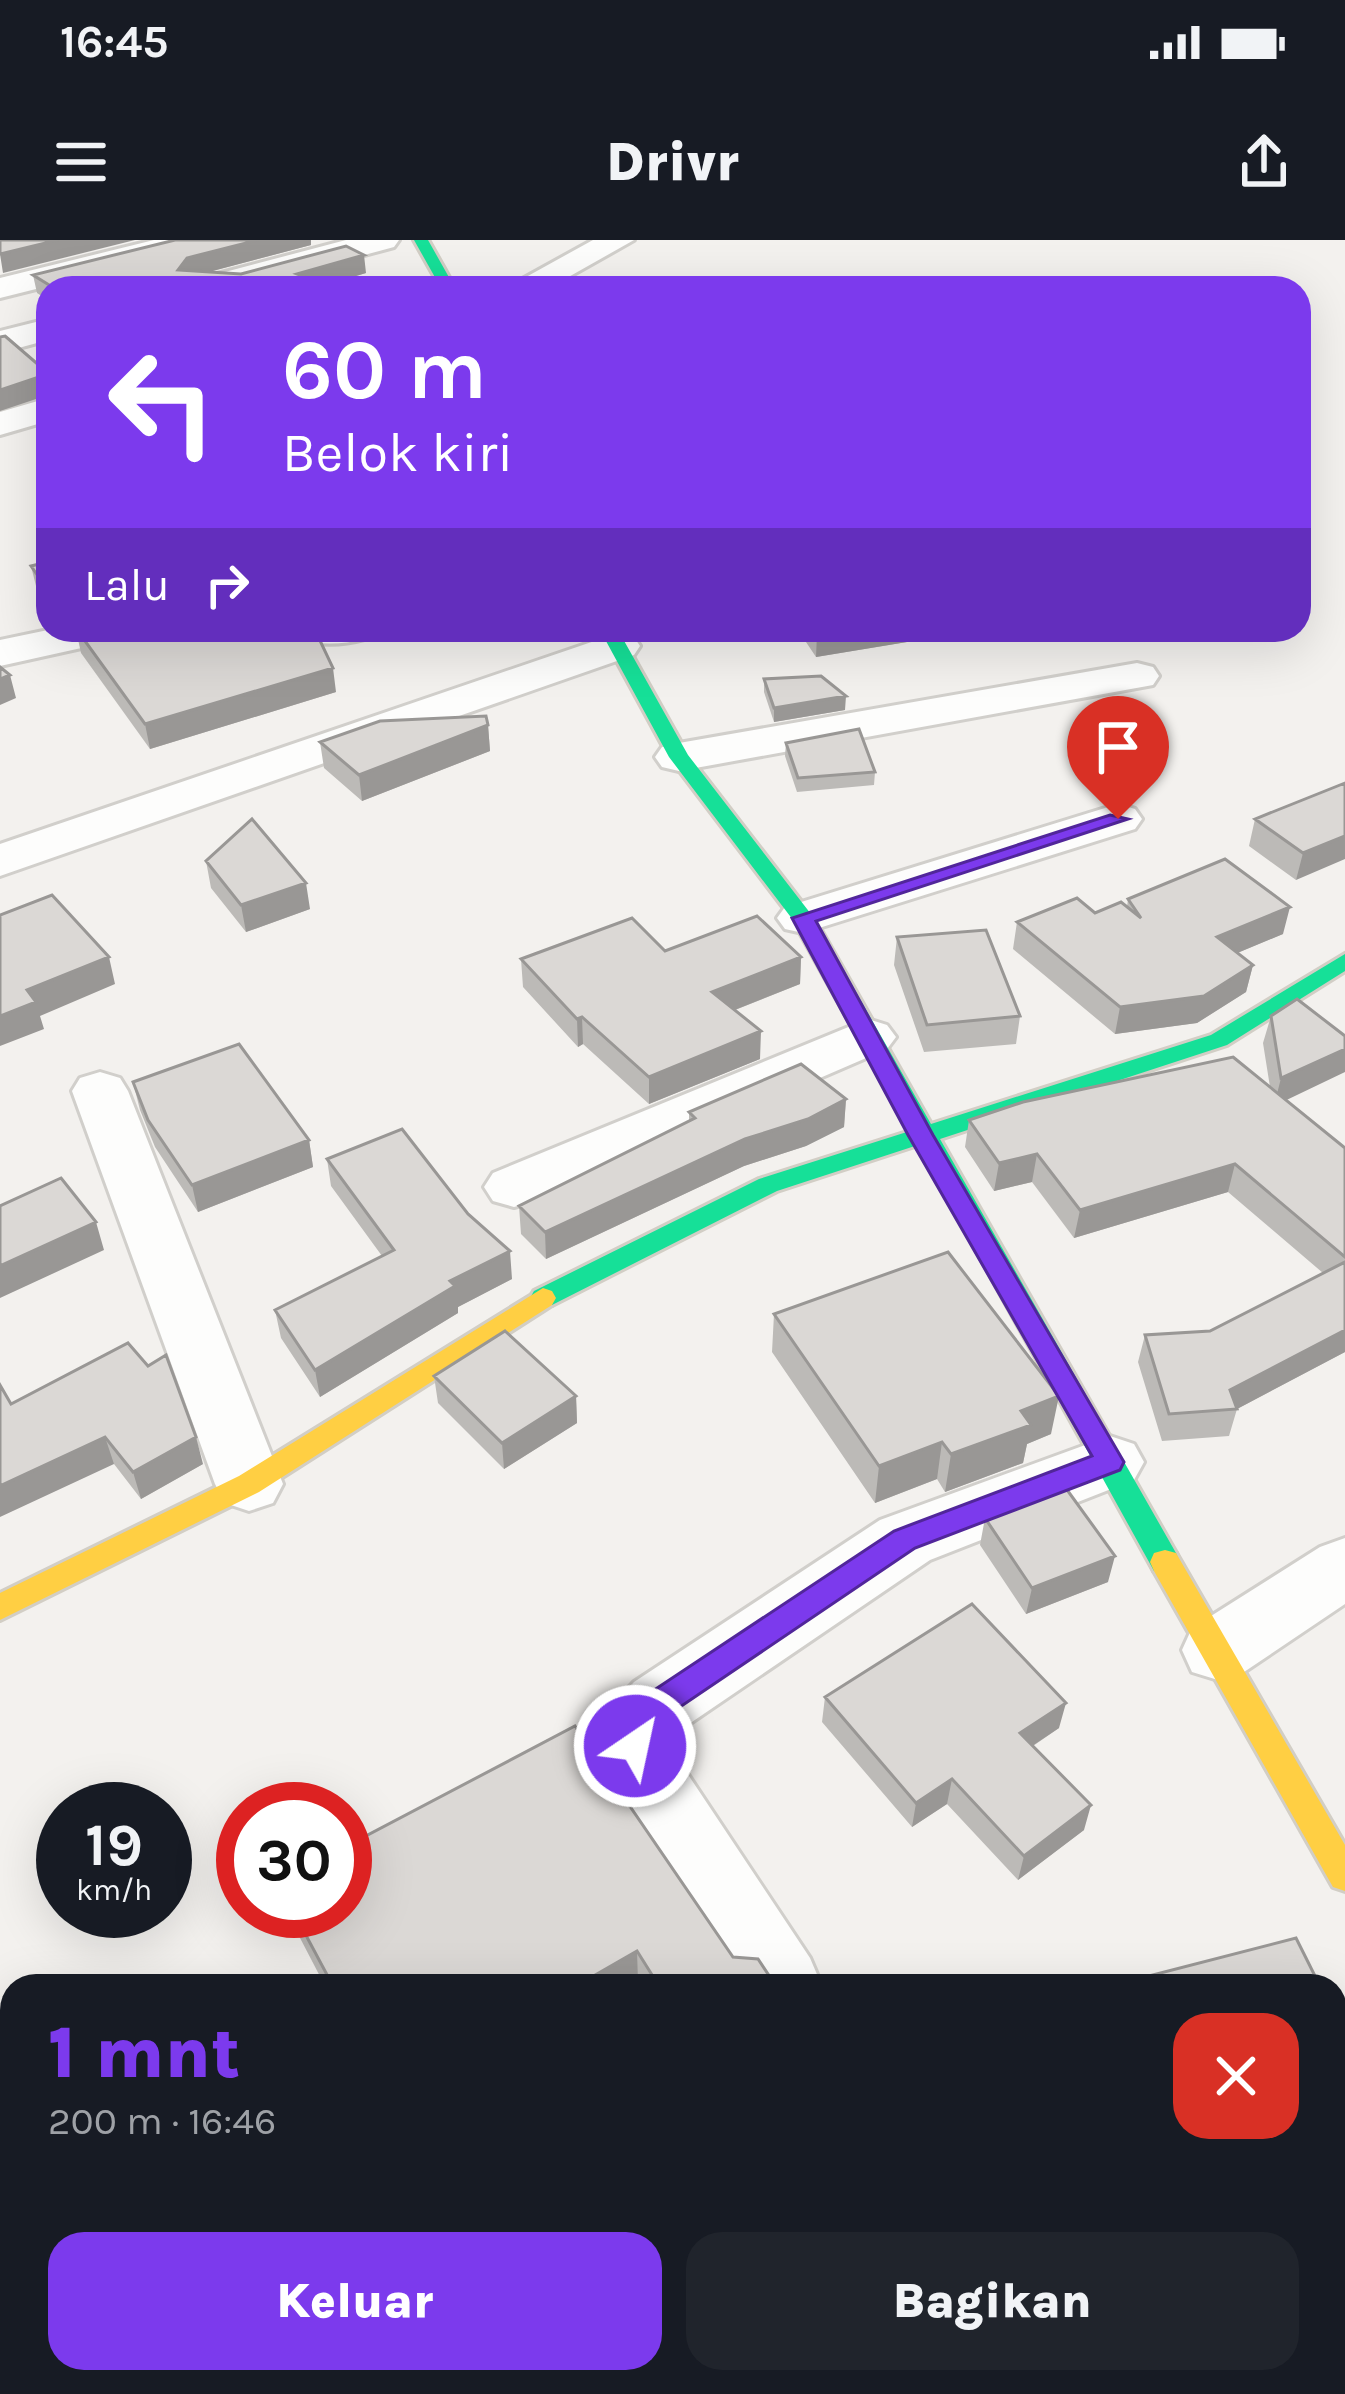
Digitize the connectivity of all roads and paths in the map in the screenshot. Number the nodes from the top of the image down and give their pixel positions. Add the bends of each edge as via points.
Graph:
1 (194, 240) edge
2 (383, 240) edge
3 (618, 240) edge
4 (435, 263) edge
5 (397, 272) dead end
6 (48, 276) edge
7 (248, 276) edge
8 (547, 276) edge
9 (36, 279) edge
10 (0, 288) edge
11 (36, 332) edge
12 (0, 342) edge
13 (36, 413) edge
14 (0, 424) edge
15 (51, 642) edge
16 (604, 642) edge
17 (624, 642) edge
18 (0, 653) edge
19 (1137, 676) dead end
20 (679, 757) junction
21 (1118, 819) dead end
22 (0, 861) edge
23 (803, 918) junction
24 (1345, 961) edge
25 (868, 1036) junction
26 (100, 1091) dead end
27 (921, 1135) junction
28 (514, 1186) dead end
29 (1110, 1462) junction
30 (249, 1484) junction
31 (1345, 1567) edge
32 (0, 1607) edge
33 (1218, 1649) junction
34 (1345, 1876) edge
35 (773, 1974) edge

1 - 6 street
2 - 7 street
3 - 8 street
4 - 5 street
9 - 10 street
11 - 12 street
13 - 14 street
15 - 18 street
16 - 22 street
17 - 20 main road
19 - 20 street
20 - 23 main road
21 - 23 street
23 - 25 main road
24 - 27 main road via 1219,1040
25 - 27 main road
25 - 28 street
26 - 30 street
27 - 29 main road
27 - 30 main road via 767,1185 566,1283
29 - 33 main road
29 - 35 street via 905,1540 660,1704 635,1732 638,1763
30 - 32 main road
31 - 33 street
33 - 34 main road

